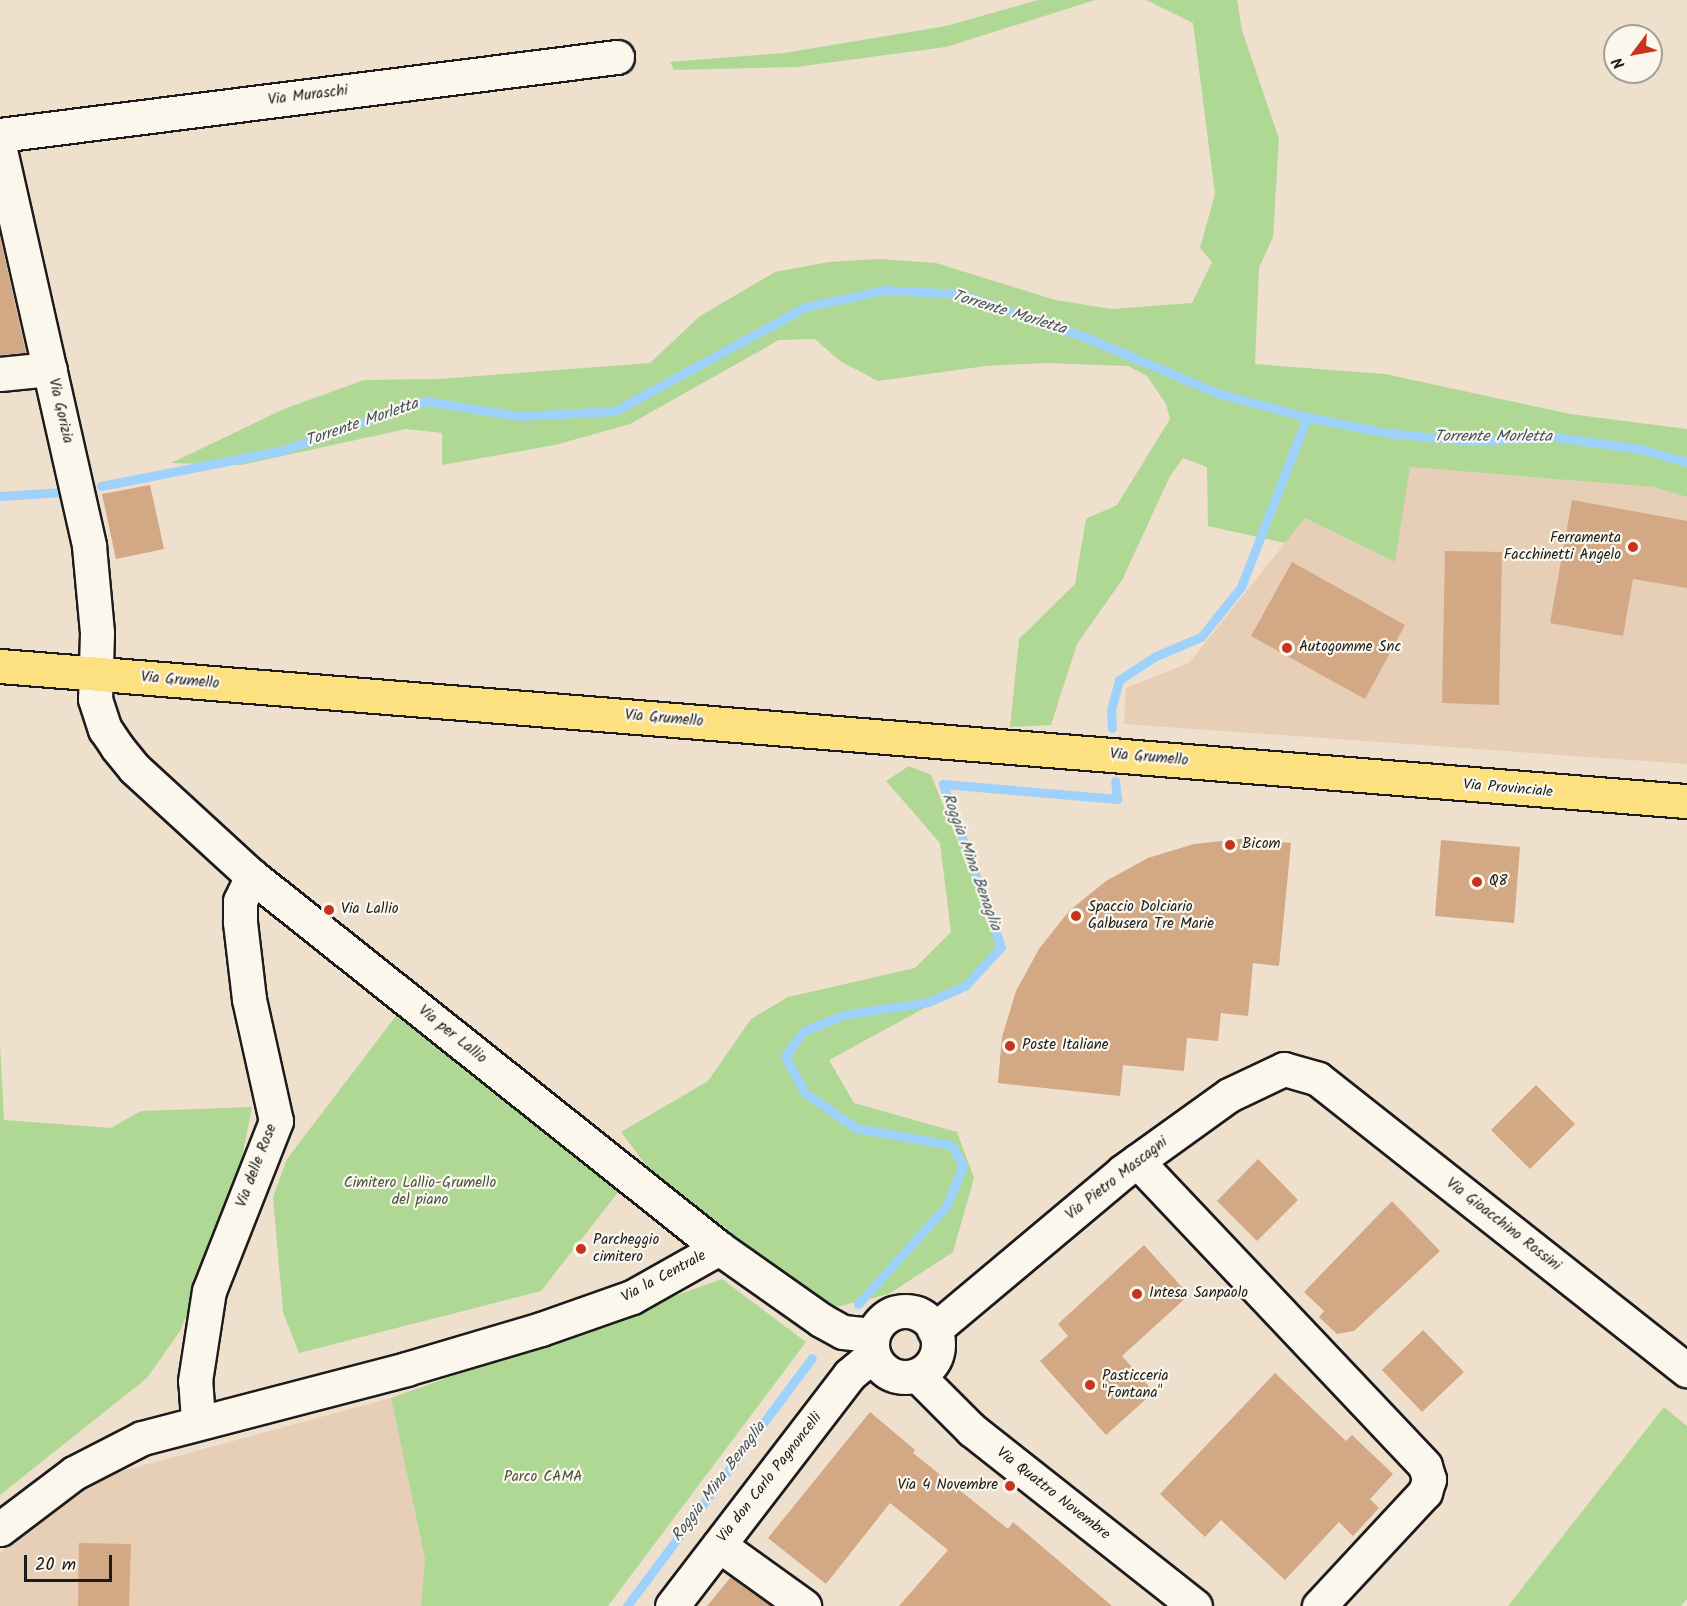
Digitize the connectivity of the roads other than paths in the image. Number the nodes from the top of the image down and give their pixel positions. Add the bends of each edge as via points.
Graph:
1 (617, 57) dead end
2 (0, 135) edge
3 (0, 150) edge
4 (50, 369) junction
5 (0, 374) edge
6 (0, 666) edge
7 (96, 674) junction
8 (1328, 772) joint
9 (1687, 801) edge
10 (252, 876) junction
11 (1318, 1079) joint
12 (1137, 1161) junction
13 (719, 1248) junction
14 (934, 1330) junction
15 (873, 1345) junction
16 (1687, 1371) edge
17 (917, 1375) junction
18 (198, 1420) junction
19 (0, 1529) edge
20 (719, 1545) junction
21 (672, 1606) edge
22 (804, 1606) edge
23 (1195, 1606) edge
24 (1320, 1606) edge

1 - 2 street, Via Muraschi
3 - 4 street, Via Gorizia
4 - 5 street
4 - 7 street, Via Gorizia via 89,546 96,598
6 - 7 main road, Via Grumello
7 - 8 main road, Via Grumello
7 - 10 street, Via per Lallio via 98,713 117,747 134,768
8 - 9 main road, Via Provinciale
10 - 13 street, Via per Lallio
10 - 18 street, Via delle Rose via 240,901 240,922 249,999 276,1121 209,1292 195,1381
11 - 12 street, Via Pietro Mascagni via 1284,1069 1262,1077 1229,1095
11 - 16 street, Via Gioacchino Rossini
12 - 14 street, Via Pietro Mascagni
12 - 24 street via 1425,1466 1429,1479 1425,1492
13 - 15 street, Via per Lallio via 821,1320
13 - 18 street, Via la Centrale via 632,1297 541,1329 406,1369
14 - 15 street via 926,1319 901,1311 889,1315
14 - 17 street via 938,1343 935,1356
15 - 17 street via 891,1374
15 - 20 street, Via don Carlo Pagnoncelli
17 - 23 street, Via Quattro Novembre via 972,1430
18 - 19 street via 142,1438 74,1473
20 - 21 street, Via don Carlo Pagnoncelli
20 - 22 street

